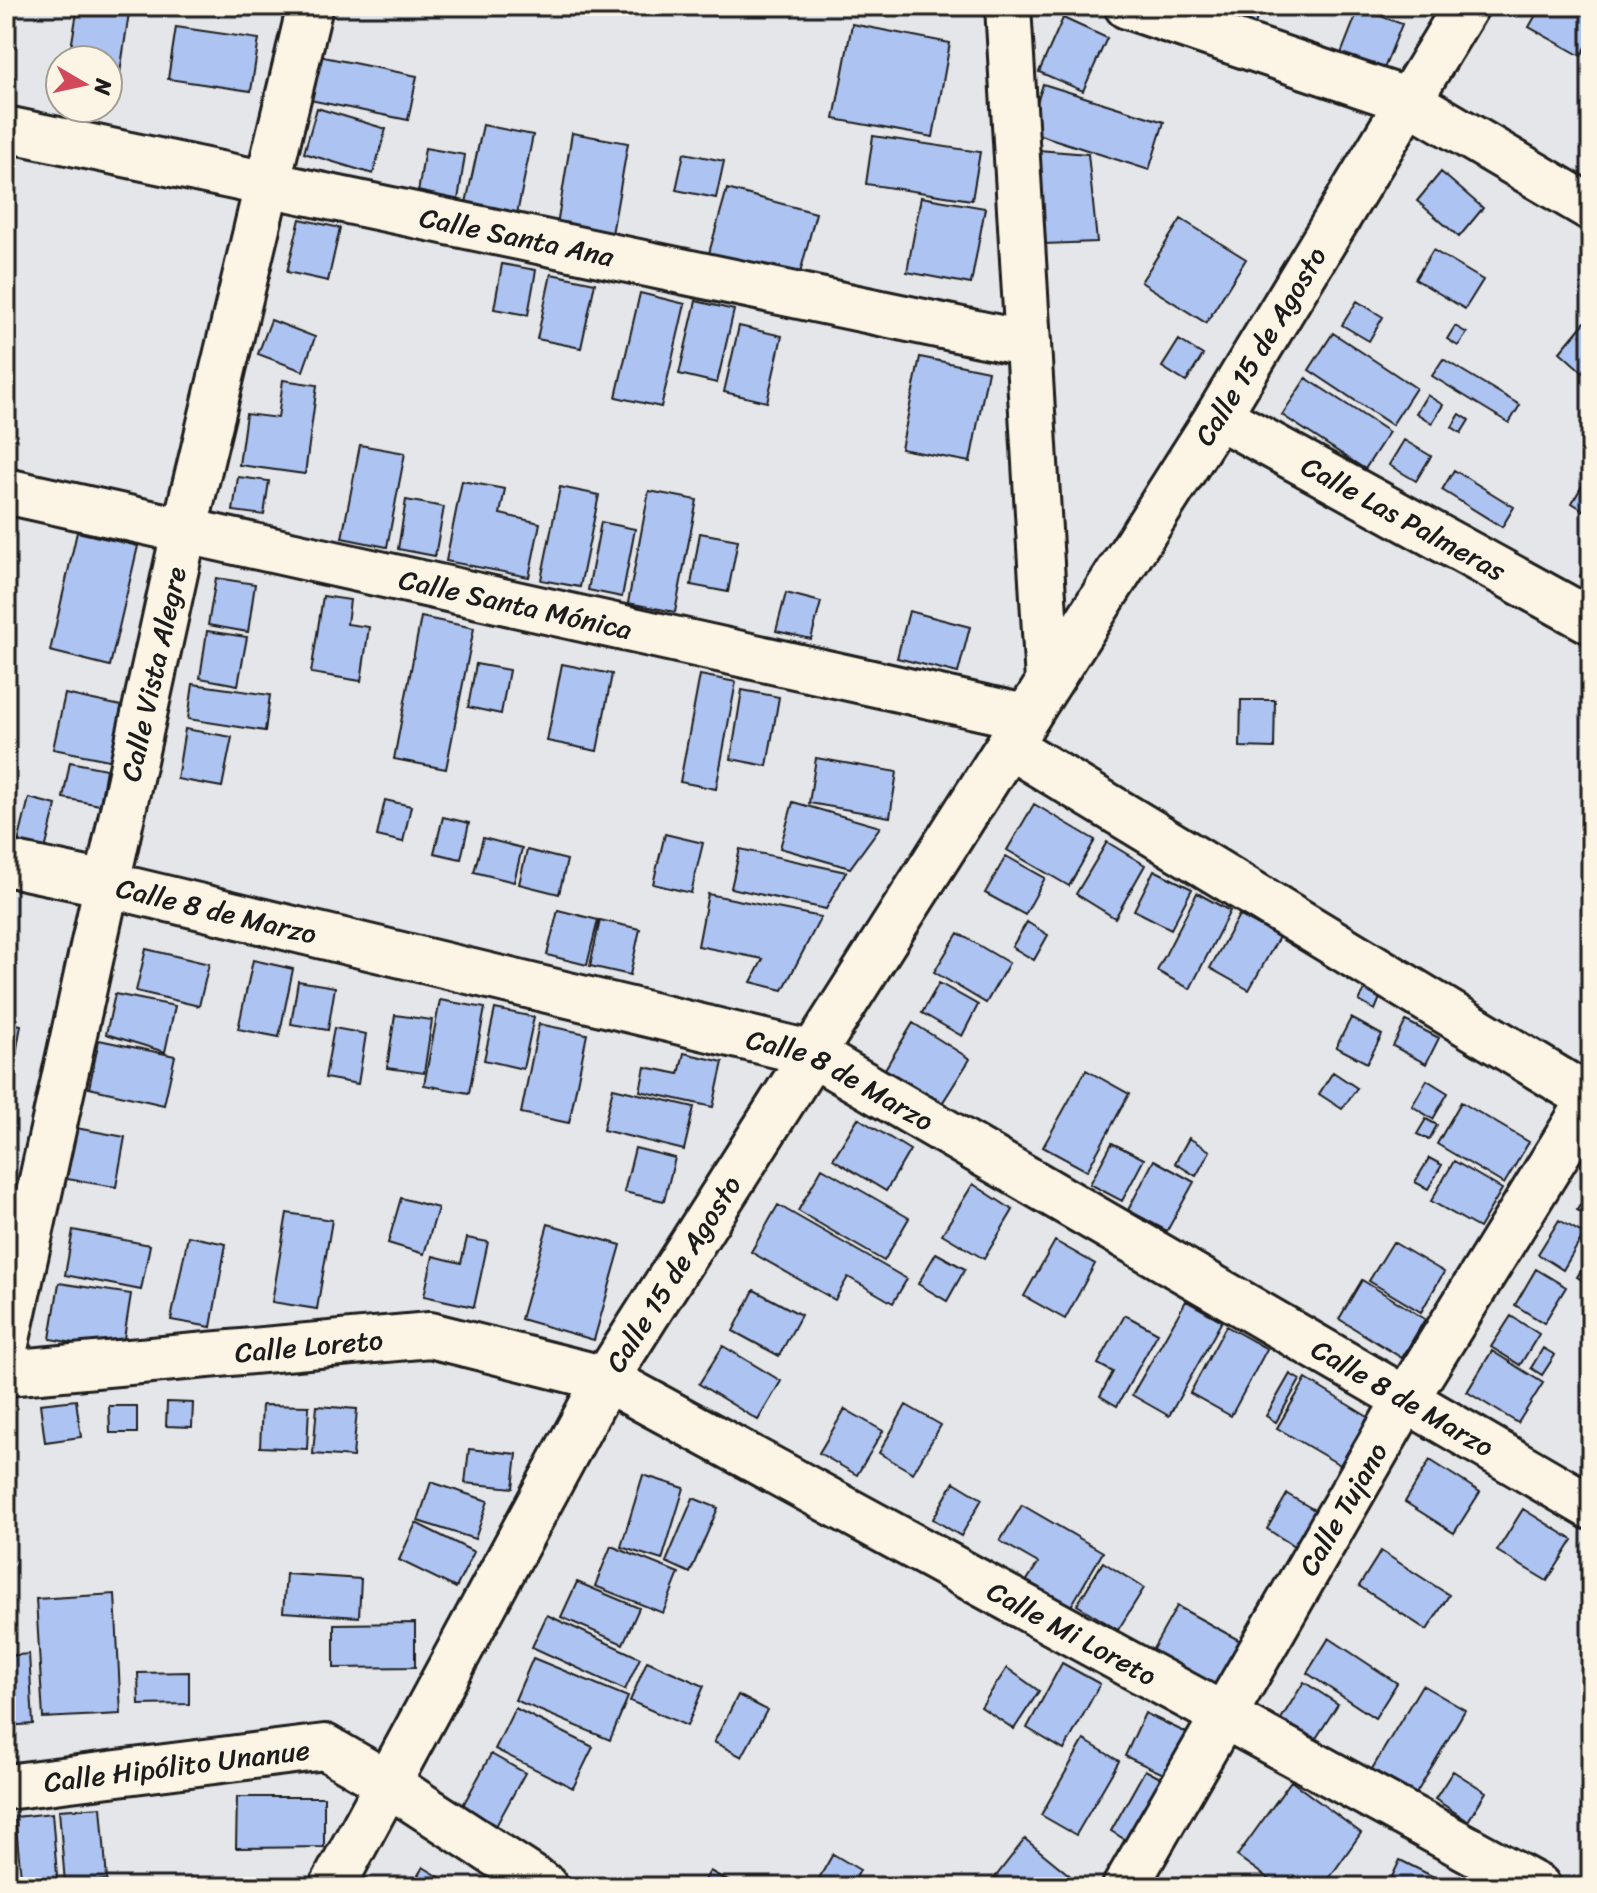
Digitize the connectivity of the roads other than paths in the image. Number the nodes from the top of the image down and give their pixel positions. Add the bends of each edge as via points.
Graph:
1 (310, 6) edge
2 (1008, 6) edge
3 (1127, 6) edge
4 (1466, 6) edge
5 (1409, 101) junction
6 (6, 129) edge
7 (270, 184) junction
8 (1591, 208) edge
9 (1028, 344) junction
10 (1218, 416) junction
11 (6, 491) edge
12 (184, 532) junction
13 (1591, 621) edge
14 (1028, 715) junction
15 (6, 863) edge
16 (106, 884) junction
17 (810, 1053) junction
18 (1591, 1099) edge
19 (6, 1344) edge
20 (6, 1373) edge
21 (606, 1379) junction
22 (1406, 1399) junction
23 (1591, 1507) edge
24 (1224, 1716) junction
25 (387, 1783) junction
26 (6, 1787) edge
27 (332, 1887) edge
28 (546, 1887) edge
29 (1125, 1887) edge
30 (1538, 1887) edge

1 - 7 street, Calle Vista Alegre
2 - 9 street
3 - 5 street
4 - 5 street, Calle 15 de Agosto
5 - 8 street
5 - 10 street, Calle 15 de Agosto
6 - 7 street, Calle Santa Ana
7 - 9 street, Calle Santa Ana
7 - 12 street, Calle Vista Alegre
9 - 14 street
10 - 13 street, Calle Las Palmeras
10 - 14 street, Calle 15 de Agosto
11 - 12 street, Calle Santa Mónica
12 - 14 street, Calle Santa Mónica
12 - 16 street, Calle Vista Alegre
14 - 17 street, Calle 15 de Agosto
14 - 18 street, Calle Santa Mónica
15 - 16 street, Calle 8 de Marzo
16 - 17 street, Calle 8 de Marzo
16 - 19 street, Calle Vista Alegre
17 - 21 street, Calle 15 de Agosto
17 - 22 street, Calle 8 de Marzo
18 - 22 street, Calle Tujano
20 - 21 street, Calle Loreto via 430,1335
21 - 24 street, Calle Mi Loreto
21 - 25 street, Calle 15 de Agosto
22 - 23 street, Calle 8 de Marzo
22 - 24 street, Calle Tujano
24 - 29 street, Calle Tujano
24 - 30 street, Calle Mi Loreto
25 - 26 street, Calle Hipólito Unanue via 325,1747
25 - 27 street, Calle 15 de Agosto
25 - 28 street, Calle Hipólito Unanue

